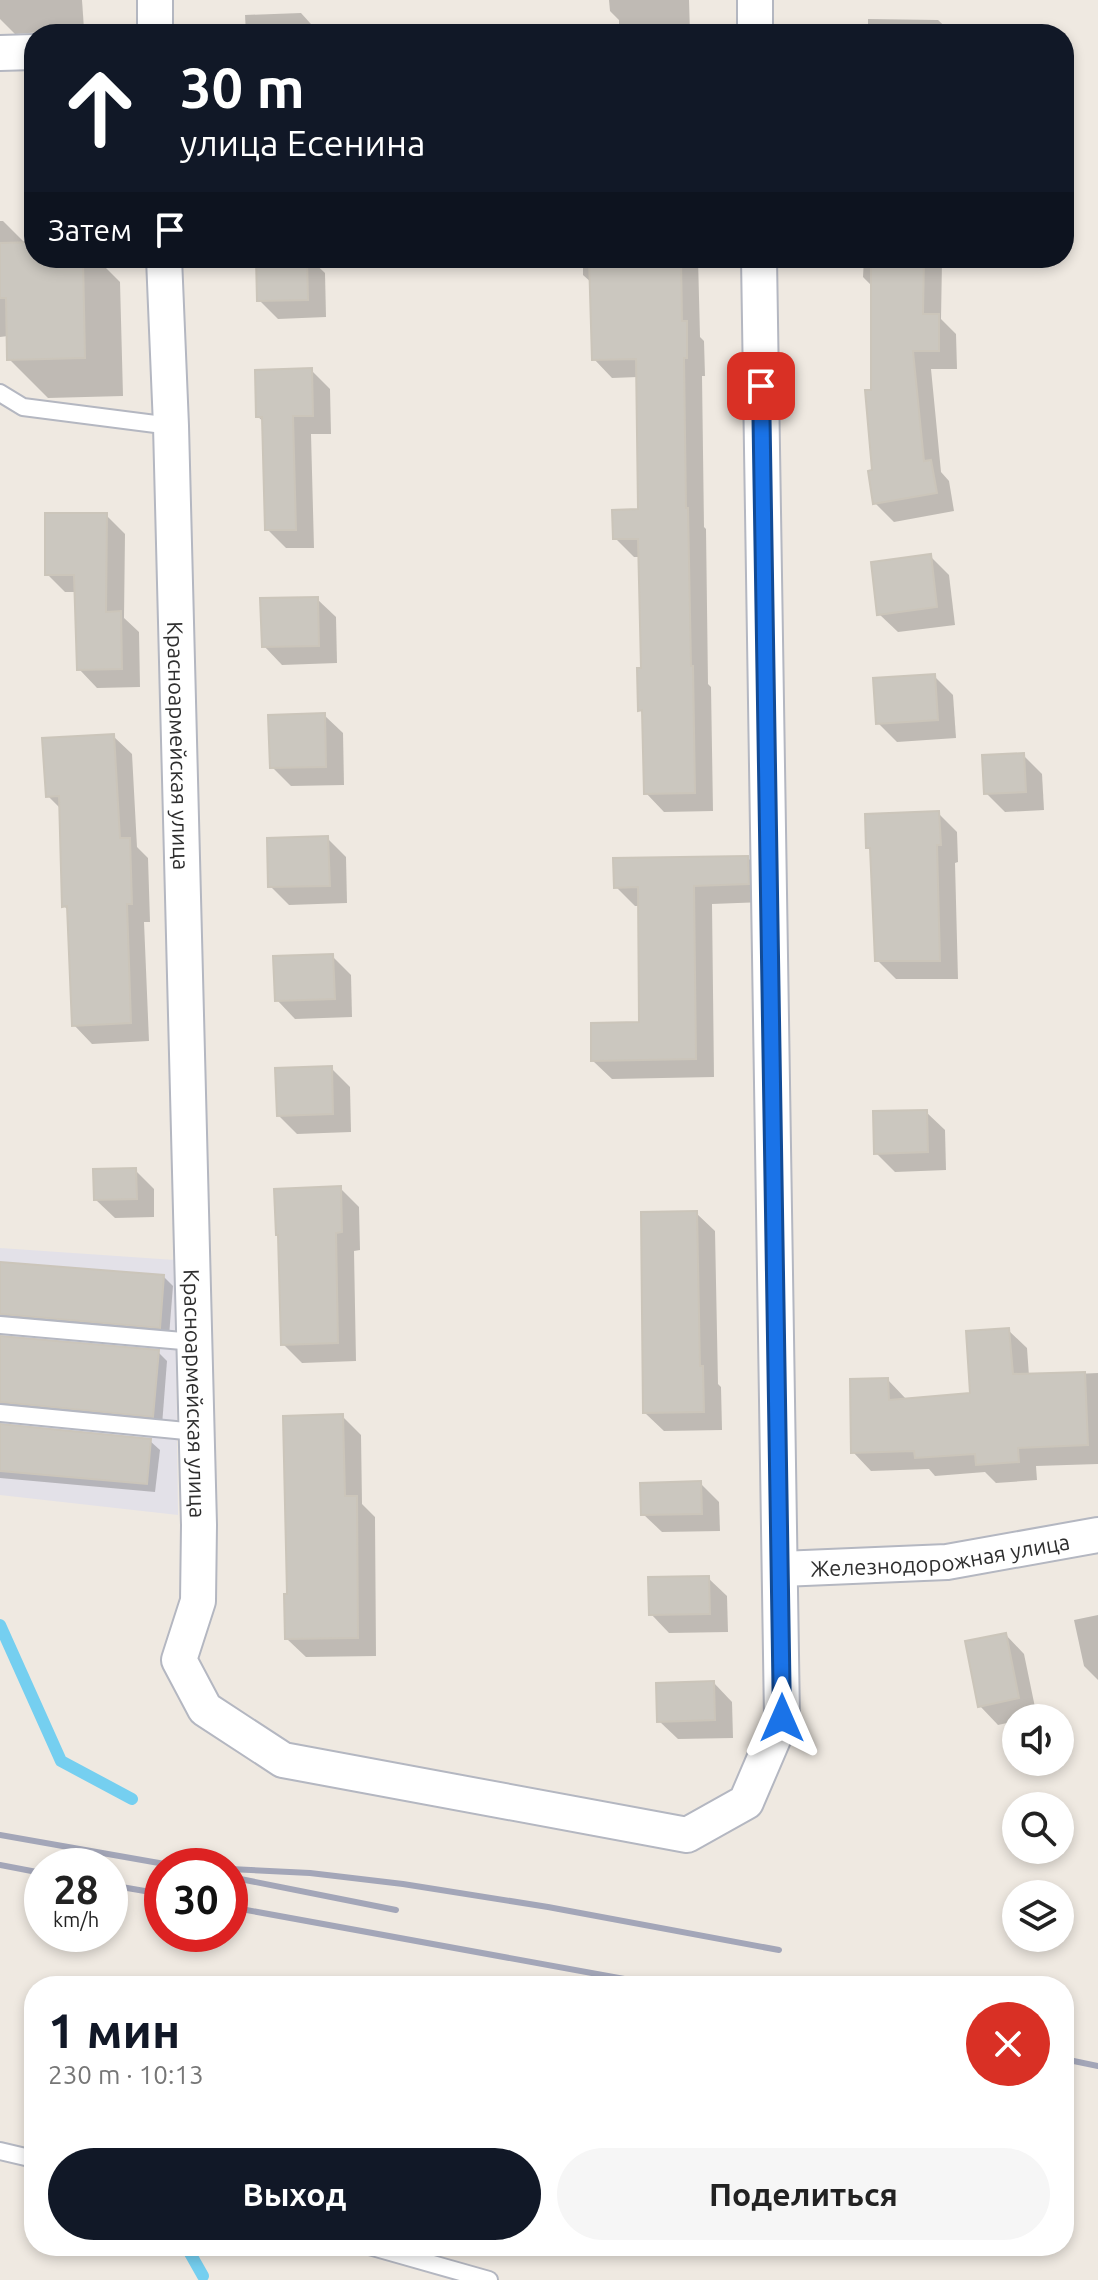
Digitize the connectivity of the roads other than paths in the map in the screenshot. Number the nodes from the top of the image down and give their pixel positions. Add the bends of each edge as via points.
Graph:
1 (155, 0) edge
2 (755, 0) edge
3 (155, 24) edge
4 (755, 24) edge
5 (24, 52) edge
6 (0, 53) edge
7 (164, 268) edge
8 (759, 268) edge
9 (0, 393) edge
10 (171, 426) junction
11 (0, 1325) edge
12 (194, 1342) junction
13 (0, 1413) edge
14 (196, 1432) junction
15 (1098, 1535) edge
16 (781, 1569) junction
17 (0, 2151) edge
18 (24, 2157) edge
19 (404, 2256) edge
20 (489, 2280) edge

1 - 3 street
2 - 4 street
5 - 6 street
7 - 10 street, Красноармейская улица
8 - 16 street, Красноармейская улица
9 - 10 lane via 23,407
10 - 12 street, Красноармейская улица
11 - 12 lane
12 - 14 street, Красноармейская улица
13 - 14 lane
14 - 16 street, Красноармейская улица via 198,1601 179,1660 205,1709 283,1760 687,1835 746,1802 782,1718
15 - 16 street, Железнодорожная улица via 947,1562
17 - 18 lane
19 - 20 lane

